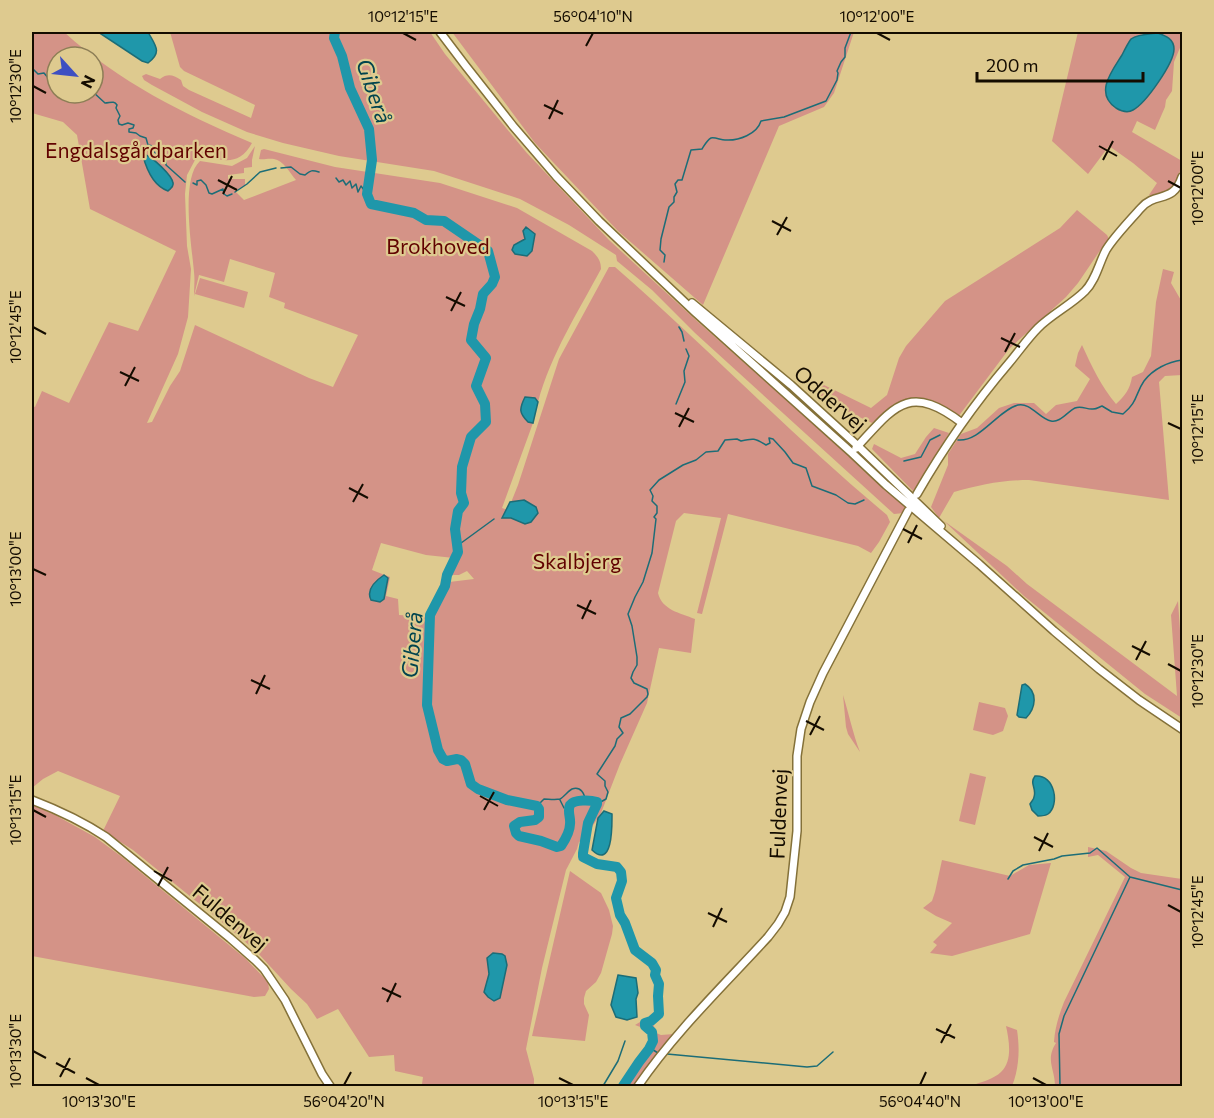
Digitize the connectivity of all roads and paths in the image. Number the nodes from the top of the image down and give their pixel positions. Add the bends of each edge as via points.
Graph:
1 (440, 32) edge
2 (1182, 177) edge
3 (650, 268) junction
4 (962, 423) junction
5 (858, 446) junction
6 (852, 453) junction
7 (917, 494) dead end
8 (908, 512) dead end
9 (979, 564) junction
10 (1182, 729) edge
11 (32, 800) edge
12 (330, 1086) edge
13 (638, 1086) edge

1 - 3 street, Oddervej via 556,176
2 - 4 street via 1173,193 1143,206 1106,249 1086,290 1038,328
3 - 5 street, Oddervej
3 - 6 street, Oddervej
4 - 5 street via 933,405 908,403 886,416
4 - 7 street
5 - 6 street
5 - 9 street, Oddervej
6 - 9 street, Oddervej
8 - 13 street, Fuldenvej via 824,673 801,729 795,862 785,912 768,937 678,1034
9 - 10 street, Oddervej via 1099,669
11 - 12 street, Fuldenvej via 65,813 106,837 255,960 285,999

